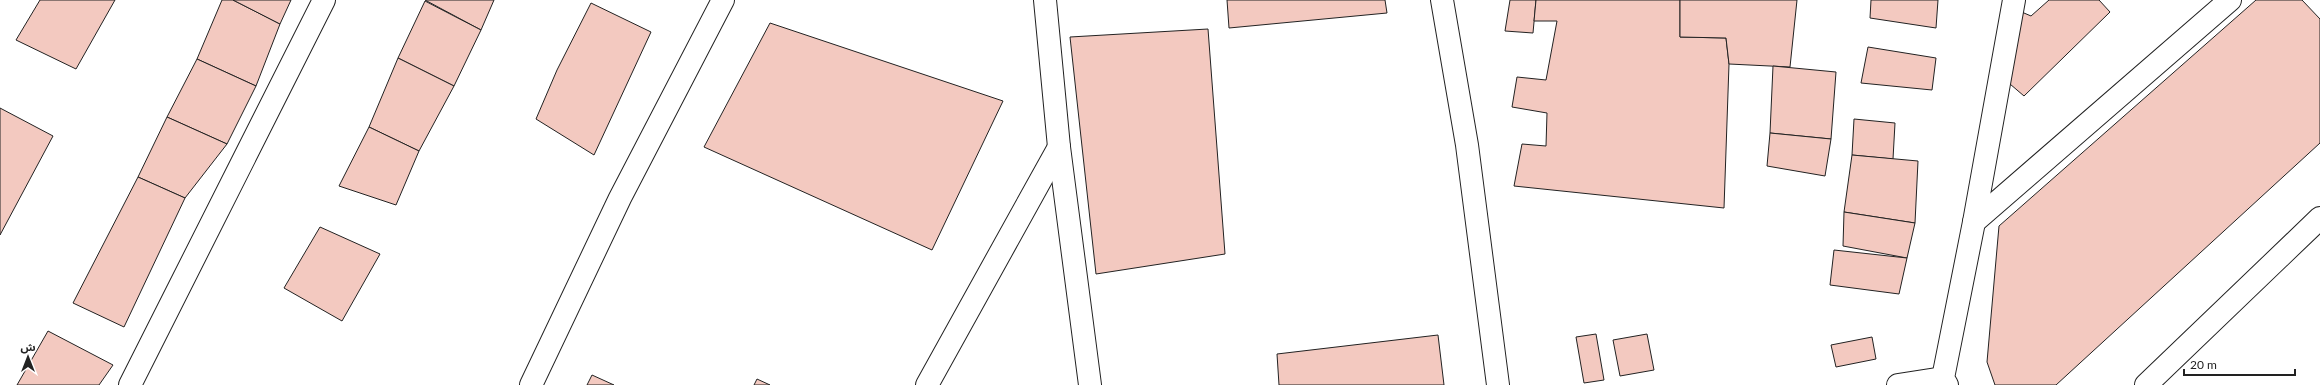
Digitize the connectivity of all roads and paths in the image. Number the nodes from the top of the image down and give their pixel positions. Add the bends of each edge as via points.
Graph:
1 (324, 0) edge
2 (723, 0) edge
3 (1046, 0) edge
4 (1442, 0) edge
5 (2014, 0) edge
6 (2230, 0) edge
7 (1059, 147) junction
8 (2320, 218) edge
9 (1974, 222) junction
10 (1945, 381) edge
11 (130, 385) edge
12 (530, 385) edge
13 (926, 385) edge
14 (1090, 385) edge
15 (1498, 385) edge
16 (1898, 385) edge
17 (2146, 385) edge

1 - 11 street
2 - 12 street via 620,198
3 - 7 street
4 - 15 street via 1467,146
5 - 9 street
6 - 9 street
7 - 13 street
7 - 14 street
8 - 17 street
9 - 10 street
10 - 16 street

